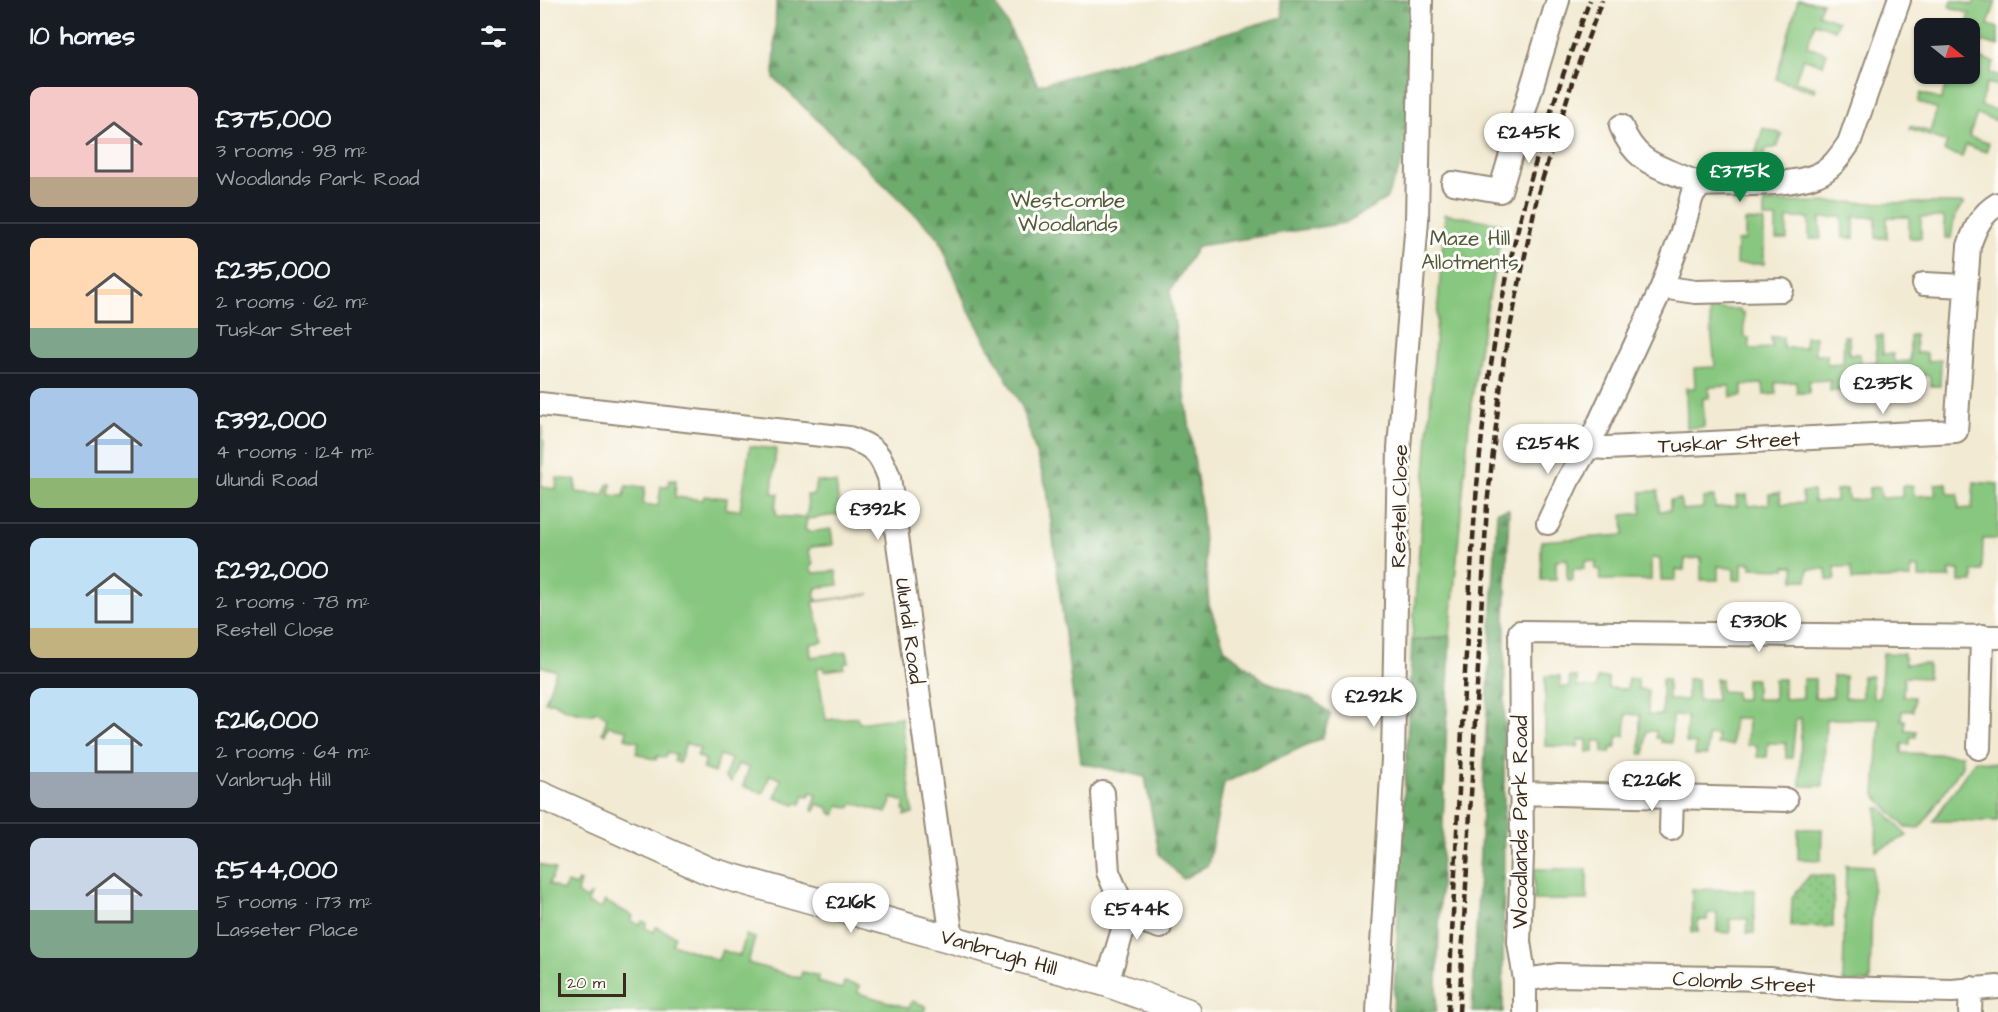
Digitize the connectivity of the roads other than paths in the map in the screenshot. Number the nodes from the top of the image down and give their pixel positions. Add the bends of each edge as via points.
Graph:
1 (1421, 0) edge
2 (1558, 0) edge
3 (1899, 0) edge
4 (1621, 126) dead end
5 (1453, 183) dead end
6 (1701, 184) junction
7 (1998, 204) edge
8 (1924, 284) dead end
9 (1965, 286) junction
10 (1662, 287) junction
11 (1782, 290) dead end
12 (540, 404) edge
13 (1588, 447) junction
14 (1548, 524) dead end
15 (1990, 637) edge
16 (1979, 748) dead end
17 (1103, 793) dead end
18 (1520, 793) junction
19 (540, 795) edge
20 (1672, 797) junction
21 (1786, 800) dead end
22 (1671, 829) dead end
23 (1127, 916) junction
24 (1160, 927) dead end
25 (952, 939) junction
26 (1526, 980) junction
27 (1107, 983) junction
28 (1998, 987) edge
29 (1971, 988) junction
30 (1187, 1012) edge
31 (1378, 1012) edge
32 (1526, 1012) edge
33 (1970, 1012) edge

1 - 31 street, Restell Close via 1417,220 1399,448 1393,759
2 - 5 street via 1500,191
3 - 6 street via 1849,143 1836,163 1818,175 1798,180
4 - 6 street via 1627,144 1640,158
6 - 10 street via 1692,196
7 - 9 street, Tuskar Street via 1975,226
8 - 9 street
9 - 13 street, Tuskar Street via 1956,431
10 - 11 street via 1695,292
10 - 13 street
12 - 25 street, Ulundi Road via 849,438 867,444 882,458 889,477
13 - 14 street
15 - 16 street
15 - 18 street, Woodlands Park Road via 1520,632
17 - 23 street via 1108,872
18 - 20 street
18 - 26 street, Woodlands Park Road via 1519,942
19 - 25 street, Vanbrugh Hill via 710,871
20 - 21 street
20 - 22 street
23 - 24 street
23 - 27 street
25 - 27 street, Vanbrugh Hill
26 - 29 street, Colomb Street via 1557,975 1770,979 1838,988
26 - 32 street, Woodlands Park Road
27 - 30 street, Vanbrugh Hill
28 - 29 street, Colomb Street
29 - 33 street

